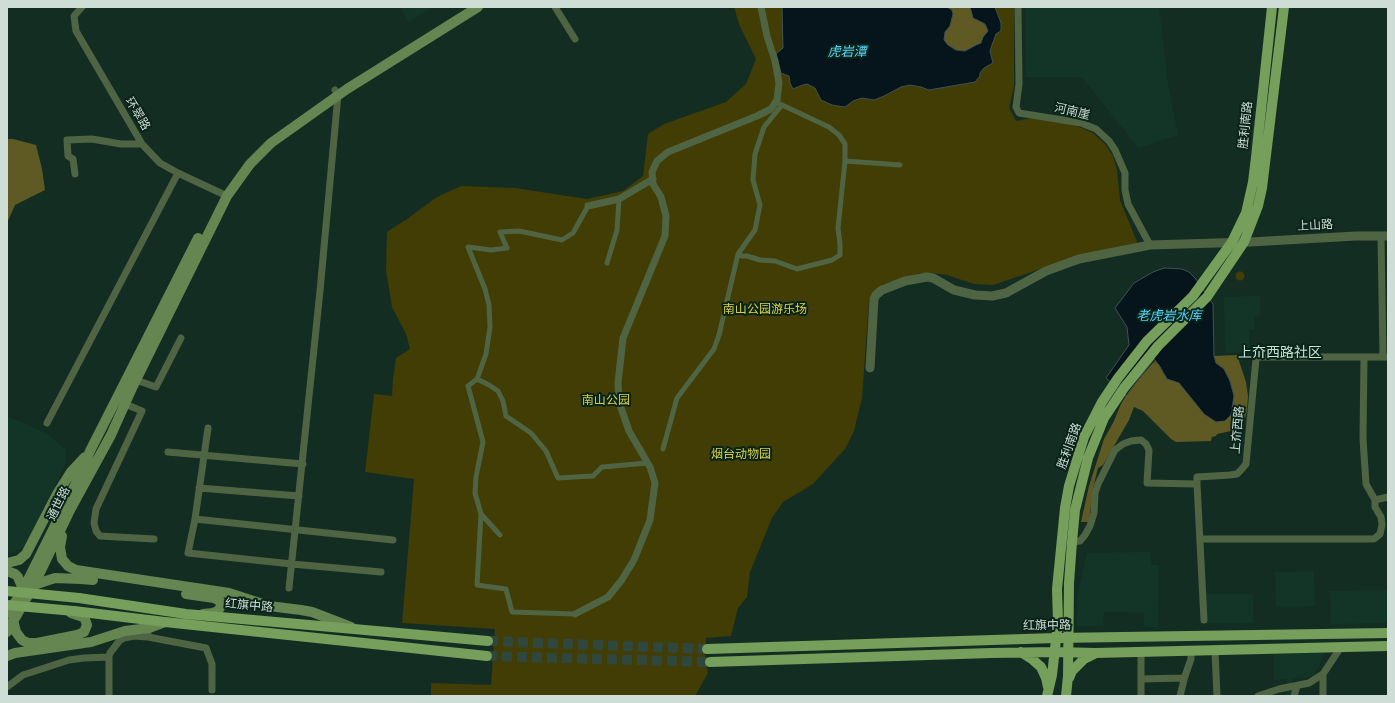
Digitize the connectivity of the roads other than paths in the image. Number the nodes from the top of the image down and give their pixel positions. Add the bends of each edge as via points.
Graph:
1 (82, 7) edge
2 (467, 7) edge
3 (478, 7) edge
4 (555, 7) edge
5 (761, 7) edge
6 (1018, 7) edge
7 (1272, 7) edge
8 (1284, 7) edge
9 (575, 39) dead end
10 (337, 92) junction
11 (779, 104) junction
12 (142, 144) junction
13 (845, 162) junction
14 (900, 165) dead end
15 (178, 172) junction
16 (75, 174) dead end
17 (653, 179) junction
18 (224, 194) junction
19 (619, 199) junction
20 (588, 206) joint
21 (1385, 236) edge
22 (1244, 242) junction
23 (1150, 245) junction
24 (1229, 245) junction
25 (738, 254) junction
26 (607, 263) dead end
27 (181, 338) dead end
28 (1364, 357) junction
29 (1385, 357) edge
30 (870, 368) dead end
31 (477, 378) junction
32 (134, 383) junction
33 (125, 404) junction
34 (47, 423) dead end
35 (208, 428) dead end
36 (663, 449) dead end
37 (90, 450) junction
38 (168, 452) dead end
39 (204, 456) junction
40 (648, 463) junction
41 (303, 464) junction
42 (1197, 484) junction
43 (199, 488) junction
44 (299, 496) junction
45 (1388, 496) edge
46 (1374, 500) junction
47 (70, 510) junction
48 (481, 514) junction
49 (195, 519) junction
50 (1385, 525) edge
51 (295, 530) junction
52 (500, 535) dead end
53 (154, 539) dead end
54 (393, 540) dead end
55 (1200, 540) junction
56 (1072, 542) junction
57 (7, 563) edge
58 (292, 564) junction
59 (7, 571) edge
60 (381, 572) dead end
61 (34, 585) junction
62 (289, 588) dead end
63 (7, 591) edge
64 (21, 594) junction
65 (70, 611) junction
66 (9, 613) edge
67 (186, 614) junction
68 (576, 614) joint
69 (1204, 620) dead end
70 (165, 622) junction
71 (357, 629) junction
72 (7, 632) edge
73 (148, 632) junction
74 (1388, 633) edge
75 (1056, 638) junction
76 (1068, 638) junction
77 (488, 641) tunnel mouth
78 (1388, 646) edge
79 (1341, 647) junction
80 (707, 649) tunnel mouth
81 (1191, 651) junction
82 (1215, 651) junction
83 (1021, 652) junction
84 (1055, 652) junction
85 (1141, 652) junction
86 (1069, 653) junction
87 (1095, 654) junction
88 (7, 656) edge
89 (487, 656) tunnel mouth
90 (109, 657) junction
91 (710, 662) tunnel mouth
92 (1323, 674) junction
93 (1184, 678) junction
94 (1141, 679) junction
95 (7, 686) edge
96 (1297, 686) junction
97 (212, 690) dead end
98 (1066, 691) edge
99 (1047, 694) edge
100 (108, 696) edge
101 (1141, 696) edge
102 (1180, 696) edge
103 (1217, 696) edge
104 (1258, 696) edge
105 (1294, 696) edge
106 (1323, 696) edge

1 - 12 street, 环翠路 via 74,16 76,31
2 - 10 main road
3 - 10 main road
4 - 9 street
5 - 11 street via 775,61
6 - 23 street, 河南崖 via 1019,84 1016,108 1019,113 1081,123 1096,129 1109,141 1125,173 1128,204
7 - 24 main road, 胜利南路 via 1253,182 1246,213
8 - 22 main road, 胜利南路 via 1262,188
10 - 18 main road via 259,153
10 - 41 street
11 - 13 street via 828,127 839,136 845,144
11 - 17 street via 757,116 668,152 657,162 652,172
11 - 25 street via 764,127 755,154 753,180 760,205 754,230
12 - 15 street, 环翠路 via 160,163
12 - 16 street via 121,144 92,139 67,140 68,156 73,159
13 - 14 street
13 - 25 street via 838,228 840,255 832,260 797,269 775,261
15 - 18 street, 环翠路
15 - 34 street
17 - 19 street
17 - 40 street via 666,216 665,236 623,338 618,383 619,402 629,431
18 - 32 main road, 通世路
18 - 37 main road
19 - 20 street
19 - 26 street via 617,230
20 - 31 street via 573,233 562,240 519,231 500,232 507,248 491,250 468,247 489,305 490,327 486,354
21 - 22 street, 上山路
21 - 29 street
22 - 24 street, 上山路
22 - 56 main road, 胜利南路 via 1207,297 1158,346 1104,418 1088,458 1075,510
23 - 24 street, 上山路
23 - 30 street, 上山路 via 1079,259 1046,271 1006,293 992,296 954,290 927,277 891,286 876,295 873,302
24 - 75 main road, 胜利南路 via 1193,296 1147,341 1118,378 1084,437 1065,508 1057,589
25 - 36 street via 714,349 677,398
27 - 32 street via 156,387
28 - 29 street, 上夼西路
28 - 42 street, 上夼西路 via 1256,359 1246,464 1237,474 1197,477
28 - 46 street via 1363,439 1366,484
31 - 40 street via 498,392 506,416 531,433 546,451 558,478 593,476 602,467
31 - 48 street via 468,386 483,442 475,493
32 - 33 main road, 通世路
33 - 47 main road, 通世路
33 - 53 street via 142,411 96,509 94,523 100,536
35 - 39 street
37 - 57 main road via 57,494 26,554 19,560
37 - 64 main road
38 - 39 street
39 - 41 street
39 - 43 street
40 - 68 street via 655,483 650,520 634,560 608,597
41 - 44 street
42 - 55 street
42 - 56 street via 1147,483 1149,450 1141,440 1131,440 1115,450 1098,484 1094,513 1085,535 1080,541
43 - 44 street
43 - 49 street
44 - 51 street
45 - 46 street
46 - 50 street
47 - 61 main road, 通世路
47 - 71 main road via 61,538 60,552 68,566 76,570 229,593 269,606 312,612
48 - 52 street
48 - 68 street via 477,585 506,589 512,612
49 - 51 street
49 - 58 street via 188,553
50 - 55 street via 1374,539
51 - 54 street
51 - 58 street
55 - 69 street
56 - 76 main road, 胜利南路
58 - 60 street
58 - 62 street
59 - 64 main road via 18,577 22,587
61 - 66 main road, 通世路
61 - 67 main road via 55,578 81,579 207,597 221,602 221,608 213,613
63 - 67 main road, 红旗中路, bridge via 79,598
64 - 66 main road
65 - 66 main road, 红旗中路, bridge
65 - 66 main road via 84,618 87,625 84,632 37,643 28,643 19,637
65 - 70 main road, 红旗中路
66 - 72 main road, 通世路
67 - 71 main road, 红旗中路
70 - 73 main road
70 - 89 main road, 红旗中路
71 - 77 main road, 红旗中路
73 - 88 main road via 125,631 91,642
73 - 90 street via 120,640
73 - 97 street via 206,648 212,664
74 - 76 main road, 红旗中路
75 - 76 main road, 红旗中路
75 - 80 main road, 红旗中路
75 - 84 main road, 胜利南路
76 - 86 main road, 胜利南路
78 - 79 main road
79 - 82 main road
79 - 92 street
81 - 82 main road
81 - 85 main road
81 - 93 street via 1191,659
82 - 103 street
83 - 84 main road
83 - 91 main road
83 - 99 main road via 1040,667 1046,678
84 - 86 main road
84 - 99 main road, 胜利南路
85 - 87 main road
85 - 94 street
86 - 87 main road
86 - 98 main road, 胜利南路
87 - 98 main road via 1084,659 1072,671
90 - 95 street via 69,660 23,675
90 - 100 street
92 - 96 street via 1309,683
92 - 106 street
93 - 94 street
93 - 102 street
94 - 101 street
96 - 104 street
96 - 105 street

